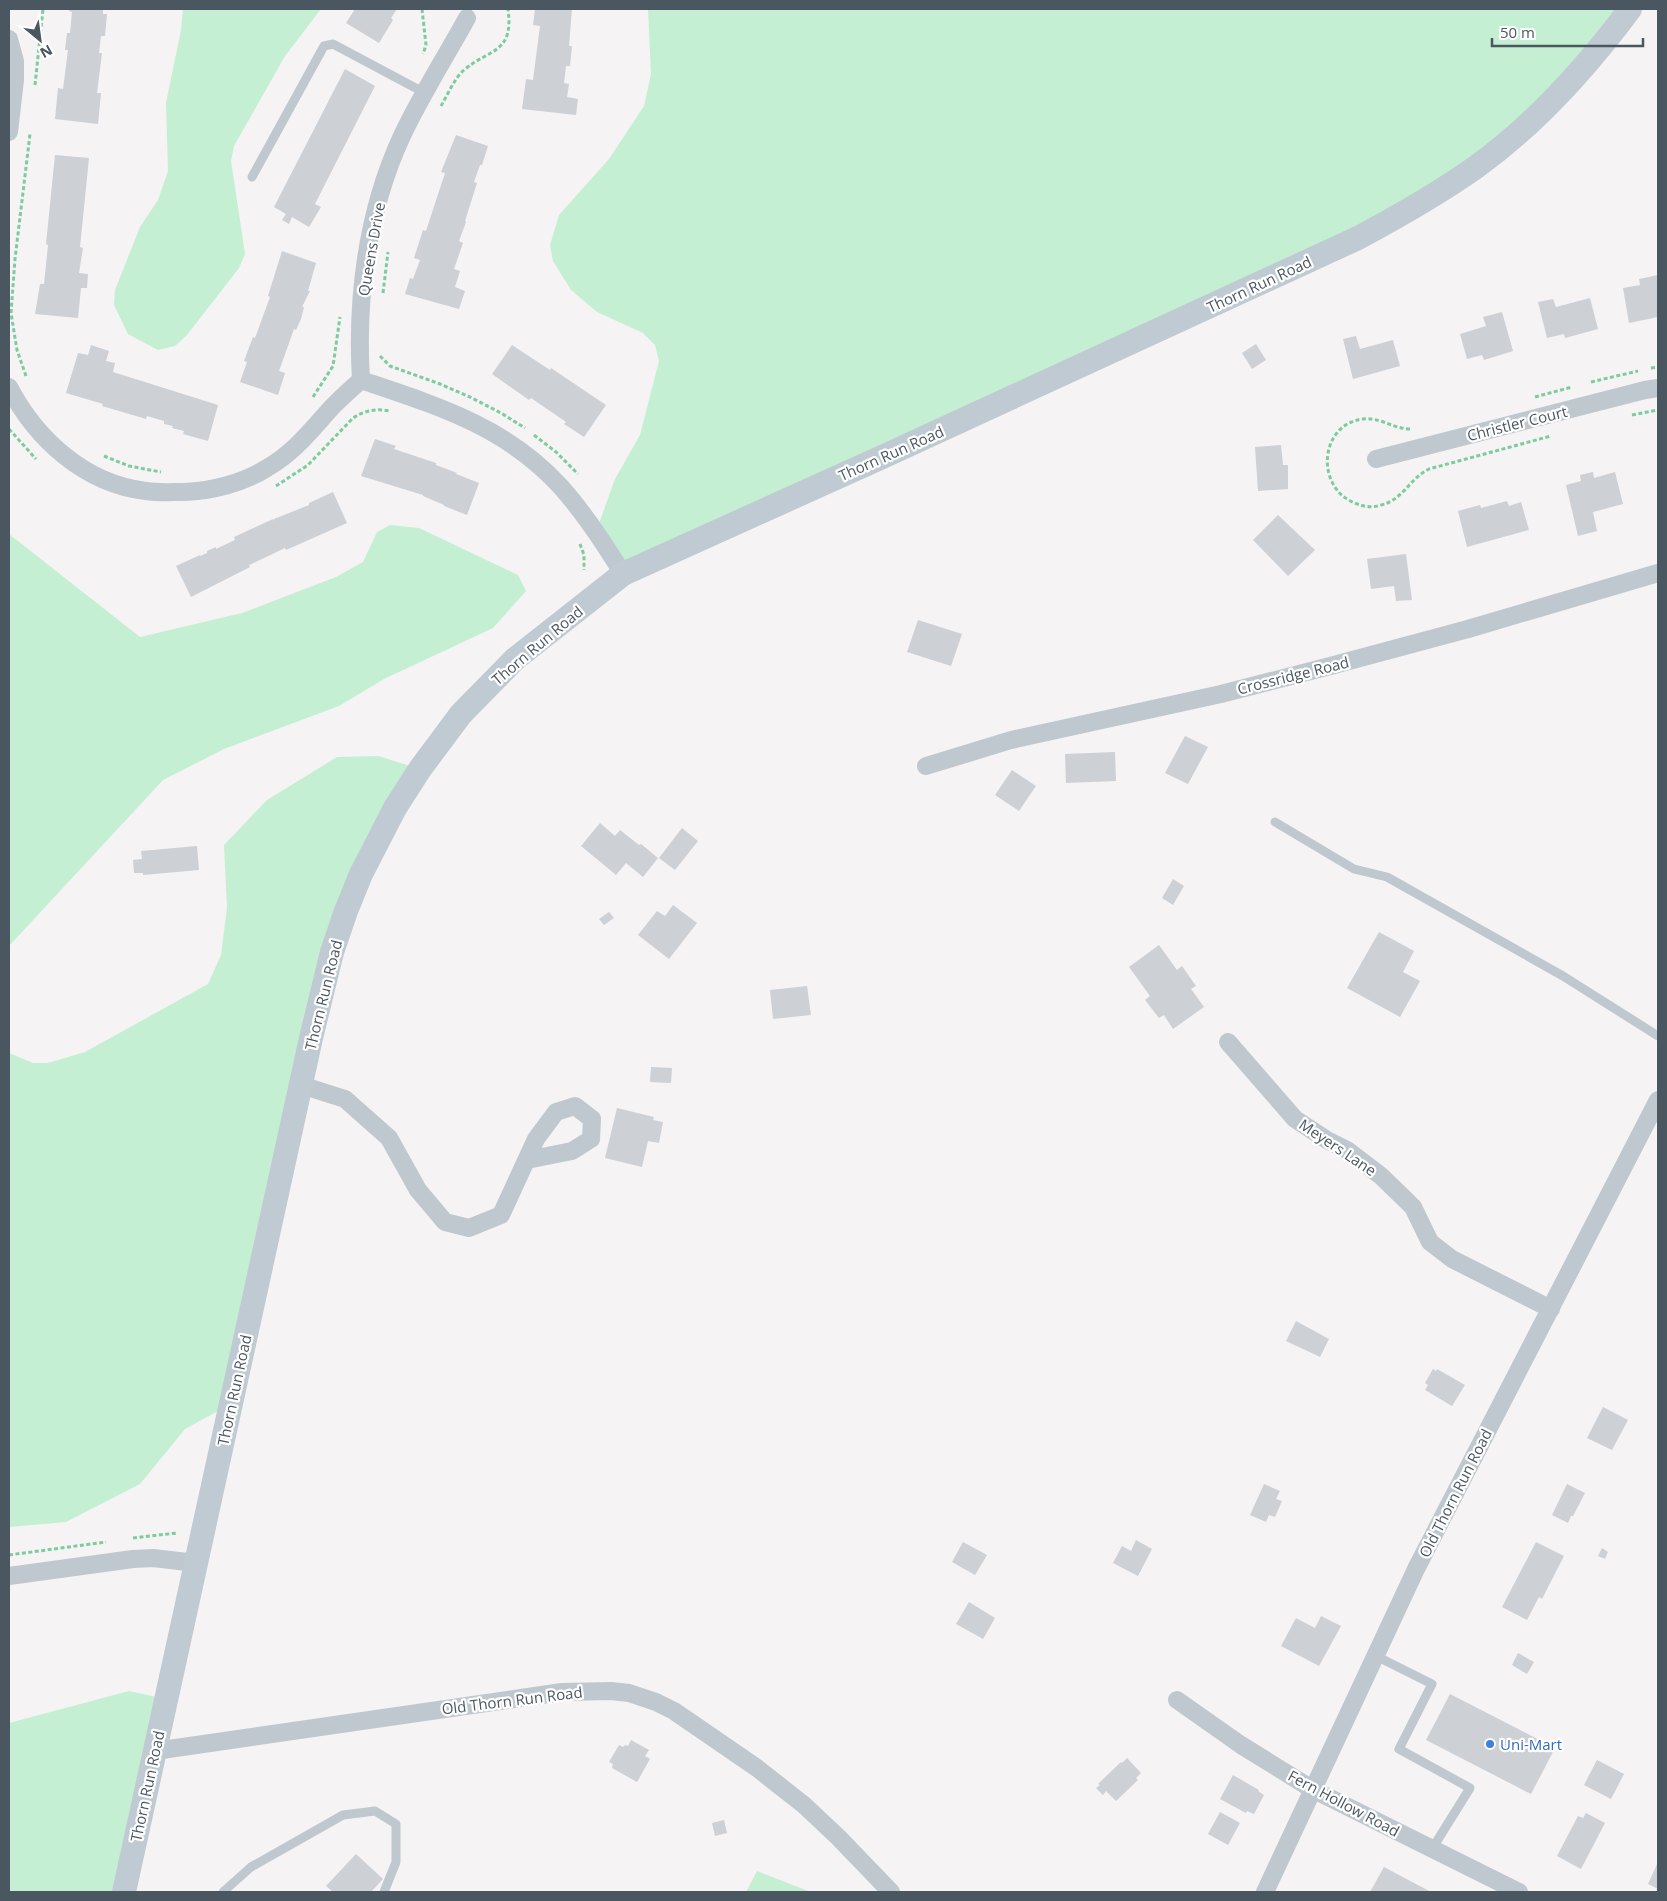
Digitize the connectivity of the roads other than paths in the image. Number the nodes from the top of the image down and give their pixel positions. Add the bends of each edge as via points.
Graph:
1 (1630, 9) edge
2 (467, 18) dead end
3 (9, 39) edge
4 (426, 93) junction
5 (9, 132) edge
6 (252, 177) dead end
7 (361, 380) junction
8 (9, 387) edge
9 (1658, 388) edge
10 (1376, 460) dead end
11 (1658, 573) edge
12 (623, 574) junction
13 (926, 766) dead end
14 (1275, 822) dead end
15 (1658, 1036) edge
16 (1228, 1042) dead end
17 (301, 1085) junction
18 (1658, 1100) edge
19 (527, 1160) dead end
20 (1551, 1309) junction
21 (196, 1563) junction
22 (9, 1576) edge
23 (1376, 1656) junction
24 (1177, 1700) dead end
25 (155, 1752) junction
26 (1312, 1789) junction
27 (1432, 1849) junction
28 (124, 1892) edge
29 (223, 1892) edge
30 (384, 1892) edge
31 (891, 1892) edge
32 (1265, 1892) edge
33 (1519, 1892) edge

1 - 12 street, Thorn Run Road via 1603,46 1530,122 1477,166 1420,204 1358,238
2 - 4 street, Queens Drive
3 - 5 street via 15,61 15,80
4 - 6 lane via 333,44 324,46
4 - 7 street, Queens Drive via 389,168 372,227 363,283 359,353
7 - 8 street via 299,445 266,470 220,487 175,492 122,486 73,462 34,427
7 - 12 street via 446,409 519,450 553,479 578,507
9 - 10 street, Christler Court
11 - 13 street, Crossridge Road via 1334,665 1221,694 1010,740
12 - 17 street, Thorn Run Road via 508,666 461,714 405,792 377,840 346,911 332,952
14 - 15 lane via 1354,869 1387,877 1563,976
16 - 20 street, Meyers Lane via 1295,1119 1347,1150 1381,1176 1412,1207 1430,1242 1452,1260
17 - 19 street via 345,1100 389,1138 418,1190 445,1222 469,1228 501,1215
17 - 21 street, Thorn Run Road
18 - 20 street, Old Thorn Run Road
20 - 23 street, Old Thorn Run Road via 1416,1569
21 - 22 street via 133,1559
21 - 25 street, Thorn Run Road
23 - 26 street, Old Thorn Run Road
23 - 27 lane via 1432,1684 1399,1749 1470,1788
24 - 26 street, Fern Hollow Road
25 - 28 street, Thorn Run Road
25 - 31 street, Old Thorn Run Road via 562,1692 629,1693 674,1711 757,1768 827,1825
26 - 27 street, Fern Hollow Road
26 - 32 street, Old Thorn Run Road
27 - 33 street, Fern Hollow Road
29 - 30 lane via 251,1867 343,1815 376,1811 396,1824 396,1862

